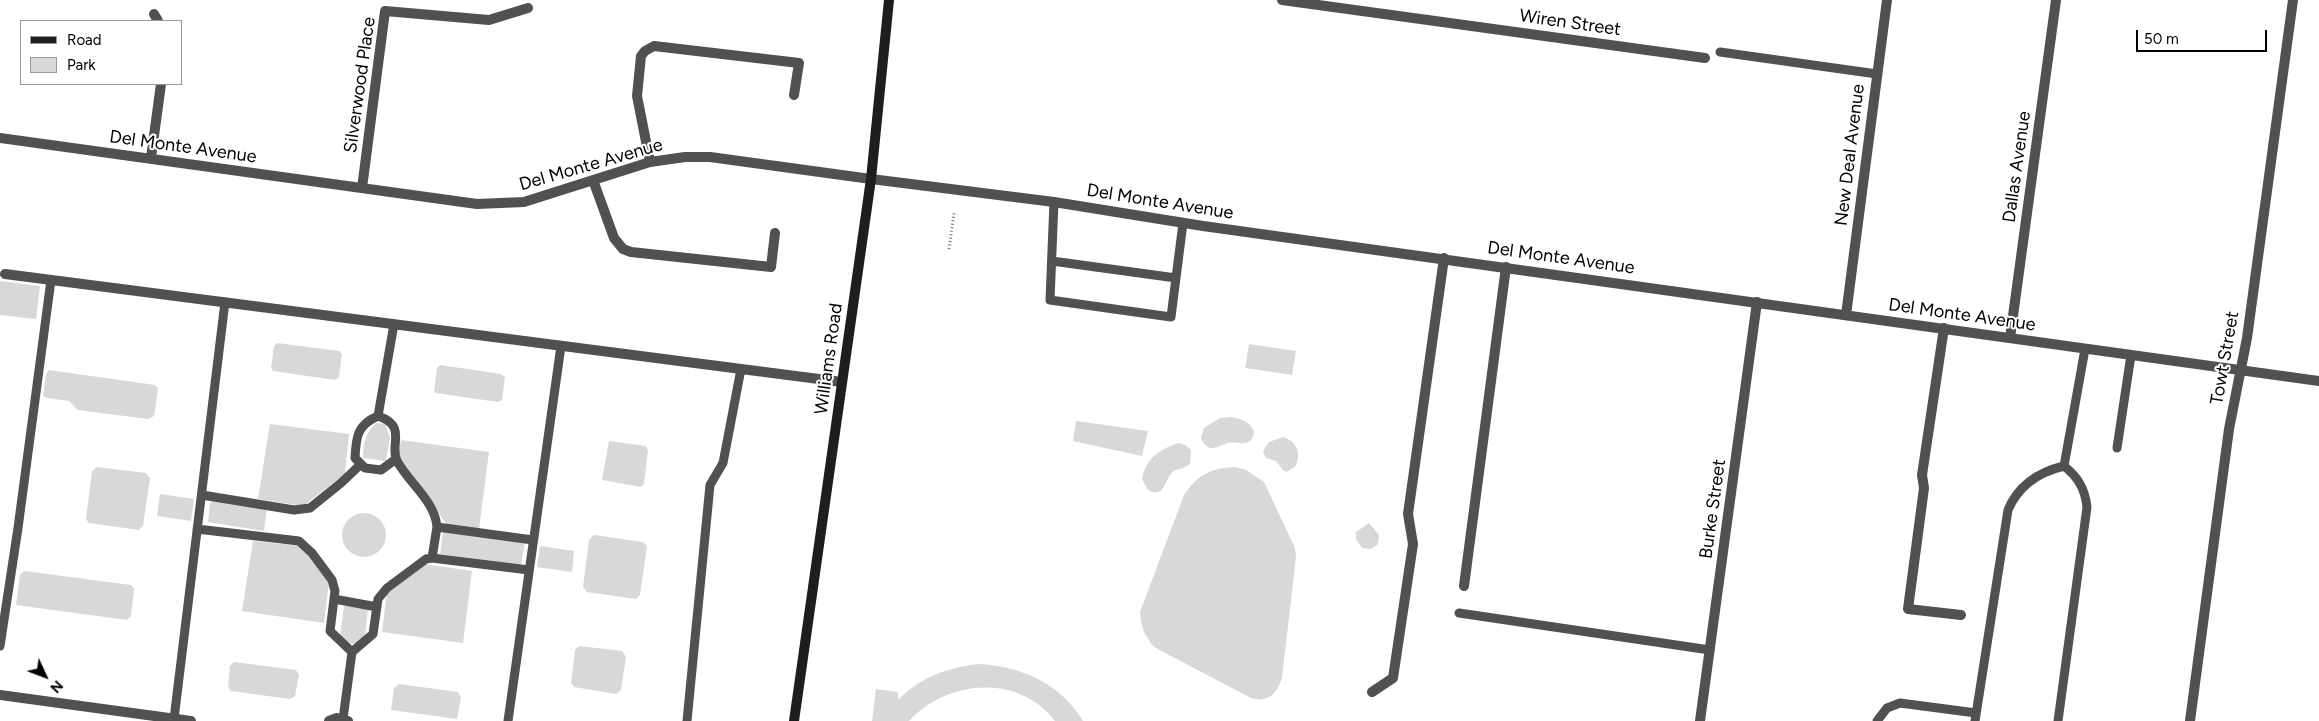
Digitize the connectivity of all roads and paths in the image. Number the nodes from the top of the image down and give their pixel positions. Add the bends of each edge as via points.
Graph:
1 (889, 0) edge
2 (1282, 0) edge
3 (1887, 0) edge
4 (2056, 0) edge
5 (2293, 0) edge
6 (528, 8) dead end
7 (1720, 52) dead end
8 (1705, 58) dead end
9 (1877, 74) junction
10 (161, 85) edge
11 (794, 95) dead end
12 (0, 138) edge
13 (151, 158) junction
14 (650, 162) junction
15 (871, 179) junction
16 (593, 180) junction
17 (362, 188) junction
18 (1054, 202) junction
19 (954, 213) dead end
20 (1183, 223) junction
21 (775, 233) dead end
22 (948, 249) dead end
23 (1444, 258) junction
24 (1052, 261) junction
25 (1506, 267) junction
26 (5, 274) dead end
27 (1176, 278) junction
28 (51, 280) junction
29 (225, 302) junction
30 (1757, 302) junction
31 (1846, 315) junction
32 (394, 324) junction
33 (1944, 328) junction
34 (2010, 338) junction
35 (561, 346) junction
36 (2085, 349) junction
37 (2131, 355) junction
38 (741, 369) junction
39 (2241, 370) junction
40 (2319, 381) edge
41 (842, 382) junction
42 (378, 416) junction
43 (2117, 448) dead end
44 (396, 459) junction
45 (361, 464) junction
46 (2064, 466) junction
47 (202, 495) junction
48 (437, 527) junction
49 (197, 529) junction
50 (533, 540) junction
51 (432, 558) junction
52 (529, 570) junction
53 (1464, 586) dead end
54 (334, 599) junction
55 (377, 607) junction
56 (1459, 613) dead end
57 (1961, 615) dead end
58 (0, 646) edge
59 (1710, 650) junction
60 (352, 652) junction
61 (1372, 692) dead end
62 (0, 695) edge
63 (1976, 717) edge
64 (174, 719) junction
65 (346, 720) edge
66 (191, 721) edge
67 (329, 721) edge
68 (508, 721) edge
69 (688, 721) edge
70 (794, 721) edge
71 (1700, 721) edge
72 (1878, 721) edge
73 (2058, 721) edge
74 (2190, 721) edge

1 - 15 main road, Williams Road
2 - 8 street, Wiren Street
3 - 9 street, New Deal Avenue
4 - 34 street, Dallas Avenue
5 - 39 street, Towt Street
6 - 17 street, Silverwood Place via 489,20 385,10
7 - 9 lane
9 - 31 street, New Deal Avenue
10 - 13 street
11 - 14 street via 799,62 654,46 642,56 637,96
12 - 13 street, Del Monte Avenue
13 - 17 street, Del Monte Avenue
14 - 15 street, Del Monte Avenue via 710,157
14 - 16 street, Del Monte Avenue
15 - 18 street, Del Monte Avenue
15 - 41 main road, Williams Road
16 - 17 street, Del Monte Avenue via 524,202 500,204 449,201
16 - 21 street via 614,238 623,249 632,252 771,266
18 - 20 street, Del Monte Avenue
18 - 24 lane
19 - 22 path
20 - 23 street, Del Monte Avenue
20 - 27 lane
23 - 25 street, Del Monte Avenue
23 - 61 street via 1408,514 1413,544 1393,678
24 - 27 lane
24 - 27 lane via 1050,300 1162,316 1171,317
25 - 30 street, Del Monte Avenue
25 - 53 street
26 - 28 street
28 - 29 street
28 - 58 lane
29 - 32 street
29 - 47 lane
30 - 31 street, Del Monte Avenue
30 - 59 street, Burke Street
31 - 33 street, Del Monte Avenue
32 - 35 street
32 - 42 lane
33 - 34 street, Del Monte Avenue
33 - 57 street via 1922,474 1924,488 1908,609
34 - 36 street, Del Monte Avenue
35 - 38 street
35 - 50 lane
36 - 37 street, Del Monte Avenue
36 - 46 lane
37 - 39 street, Del Monte Avenue
37 - 43 lane
38 - 41 street
38 - 69 lane via 723,463 710,485
39 - 40 street, Del Monte Avenue
39 - 74 street, Towt Street via 2229,429
41 - 70 main road, Williams Road
42 - 44 lane via 395,429
42 - 45 lane via 365,422 356,438 355,458
44 - 45 lane via 381,470 365,468
44 - 48 lane via 434,512
45 - 47 lane via 310,508 294,510
46 - 63 lane via 2042,473 2024,486 2008,510
46 - 73 lane via 2080,482 2087,507
47 - 49 lane
48 - 50 lane
48 - 51 lane
49 - 54 lane via 299,542 312,553 332,580
49 - 64 lane
50 - 52 lane
51 - 52 lane
51 - 55 lane via 387,588 378,599
52 - 68 lane
54 - 55 lane
54 - 60 lane via 330,631
55 - 60 lane via 372,634
56 - 59 lane
59 - 71 street, Burke Street
60 - 65 lane
62 - 64 street
63 - 72 lane via 1900,702 1883,711
64 - 66 street
65 - 67 street

